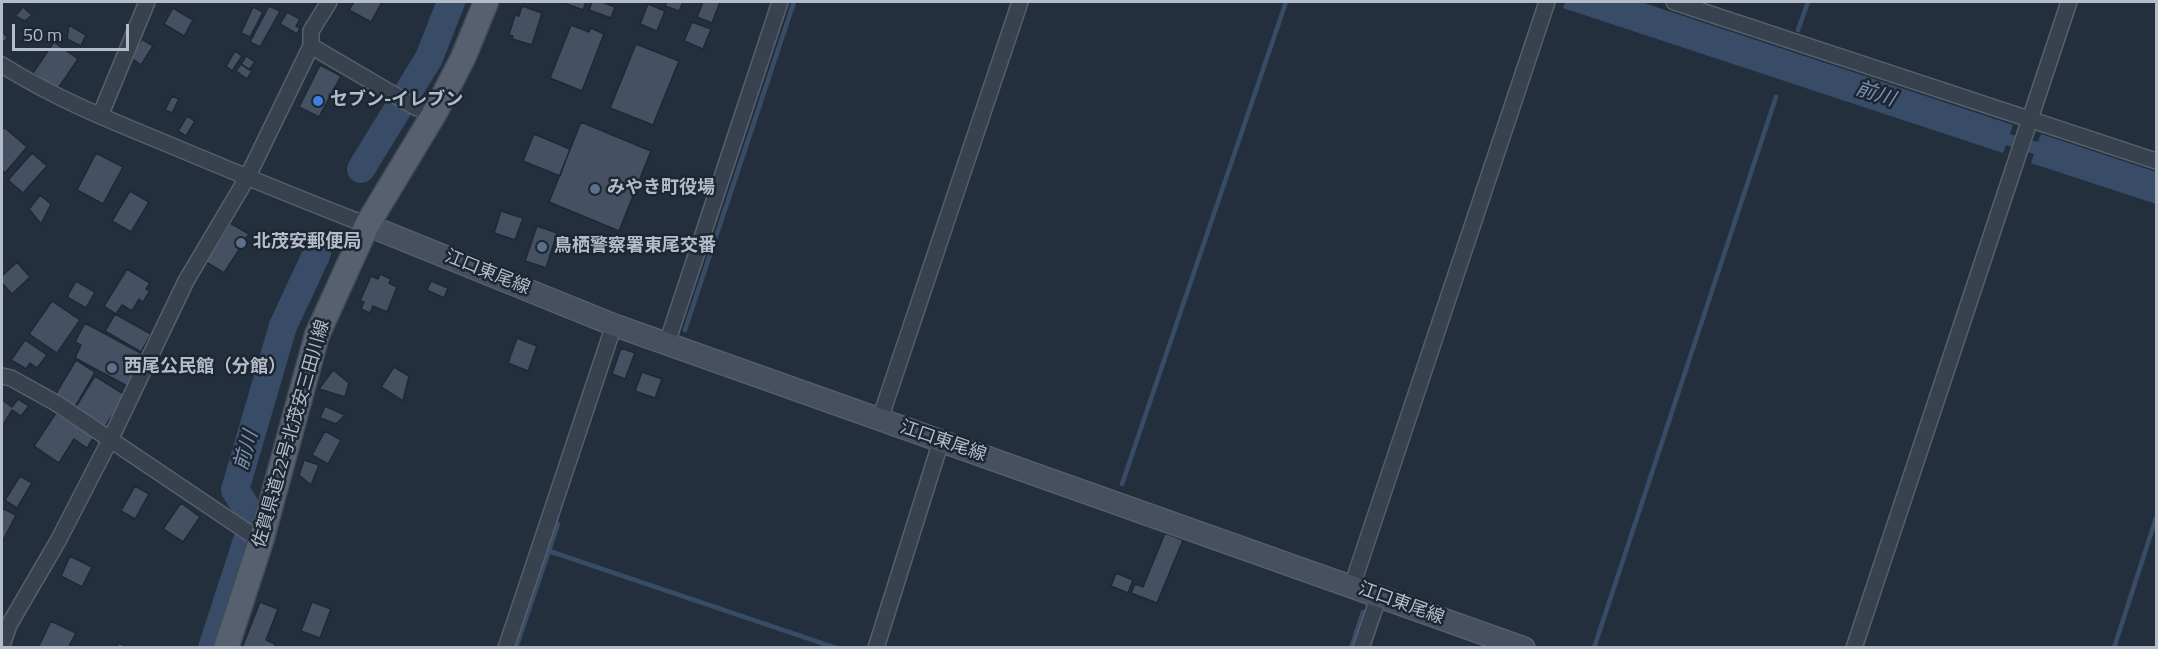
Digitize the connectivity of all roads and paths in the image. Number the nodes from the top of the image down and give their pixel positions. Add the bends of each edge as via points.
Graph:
1 (147, 2) edge
2 (328, 2) edge
3 (486, 2) edge
4 (780, 2) edge
5 (1020, 2) edge
6 (1547, 2) edge
7 (1674, 2) edge
8 (2069, 2) edge
9 (311, 46) junction
10 (2, 65) edge
11 (424, 110) junction
12 (100, 116) junction
13 (2030, 119) junction
14 (2157, 161) edge
15 (247, 178) junction
16 (367, 225) junction
17 (614, 325) junction
18 (667, 344) junction
19 (2, 376) edge
20 (880, 419) junction
21 (110, 440) junction
22 (941, 441) junction
23 (261, 541) junction
24 (1352, 586) junction
25 (1379, 596) junction
26 (2, 645) edge
27 (226, 648) edge
28 (506, 648) edge
29 (876, 648) edge
30 (1361, 648) edge
31 (1524, 648) edge
32 (1854, 648) edge

1 - 12 street
2 - 9 street via 311,31
3 - 11 main road, 佐賀県道22号北茂安三田川線 via 463,58
4 - 18 street
5 - 20 street
6 - 24 street
7 - 13 street
8 - 13 street
9 - 11 street
9 - 15 street
10 - 12 street via 32,84
11 - 16 main road, 佐賀県道22号北茂安三田川線
12 - 15 street
13 - 14 street
13 - 32 street
15 - 16 street
15 - 21 street via 186,281
16 - 17 main road, 江口東尾線
16 - 23 main road, 佐賀県道22号北茂安三田川線 via 317,334
17 - 18 main road, 江口東尾線
17 - 28 street
18 - 20 main road, 江口東尾線
19 - 21 street via 56,403
20 - 22 main road, 江口東尾線
21 - 23 street
21 - 26 street via 58,542 9,625
22 - 24 main road, 江口東尾線
22 - 29 street
23 - 27 main road, 佐賀県道22号北茂安三田川線
24 - 25 main road, 江口東尾線
25 - 30 street
25 - 31 main road, 江口東尾線

